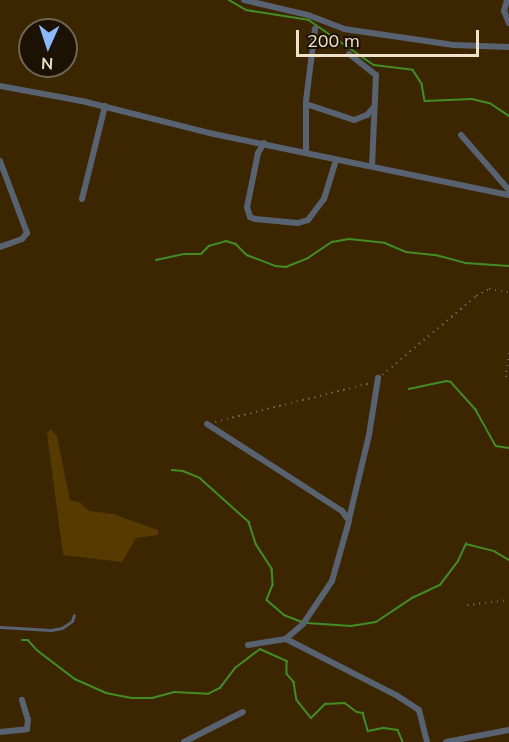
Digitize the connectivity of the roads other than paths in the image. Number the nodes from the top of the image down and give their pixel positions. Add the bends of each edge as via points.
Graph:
1 (244, 0) edge
2 (507, 0) edge
3 (509, 23) edge
4 (315, 29) dead end
5 (509, 47) edge
6 (349, 54) dead end
7 (0, 86) edge
8 (306, 104) junction
9 (105, 106) junction
10 (374, 106) junction
11 (461, 135) dead end
12 (264, 142) junction
13 (306, 152) junction
14 (336, 160) junction
15 (0, 161) edge
16 (372, 166) junction
17 (509, 190) edge
18 (509, 195) edge
19 (82, 200) dead end
20 (0, 247) edge
21 (378, 378) road end
22 (207, 424) road end
23 (349, 521) junction
24 (74, 615) dead end
25 (0, 627) edge
26 (286, 639) junction
27 (248, 645) dead end
28 (22, 700) dead end
29 (243, 712) dead end
30 (509, 730) edge
31 (0, 732) edge
32 (184, 742) edge
33 (427, 742) edge
34 (446, 742) edge

1 - 5 street via 344,28 454,45
2 - 3 street
4 - 8 street
6 - 10 street via 375,72
7 - 9 street
8 - 10 street via 354,120 368,115
8 - 13 street
9 - 12 street via 209,133
9 - 19 street
10 - 16 street
11 - 17 street
12 - 13 street
12 - 14 street via 258,153 247,207 250,217 255,219 298,223 308,220 324,199
13 - 14 street
14 - 16 street
15 - 20 street via 27,233 22,239
16 - 18 street
21 - 23 street
22 - 23 street via 342,511
23 - 26 street via 332,581 303,624
24 - 25 lane via 62,628 51,630
26 - 27 street
26 - 33 street via 414,706 422,714
28 - 31 street via 27,729
29 - 32 street
30 - 34 street

